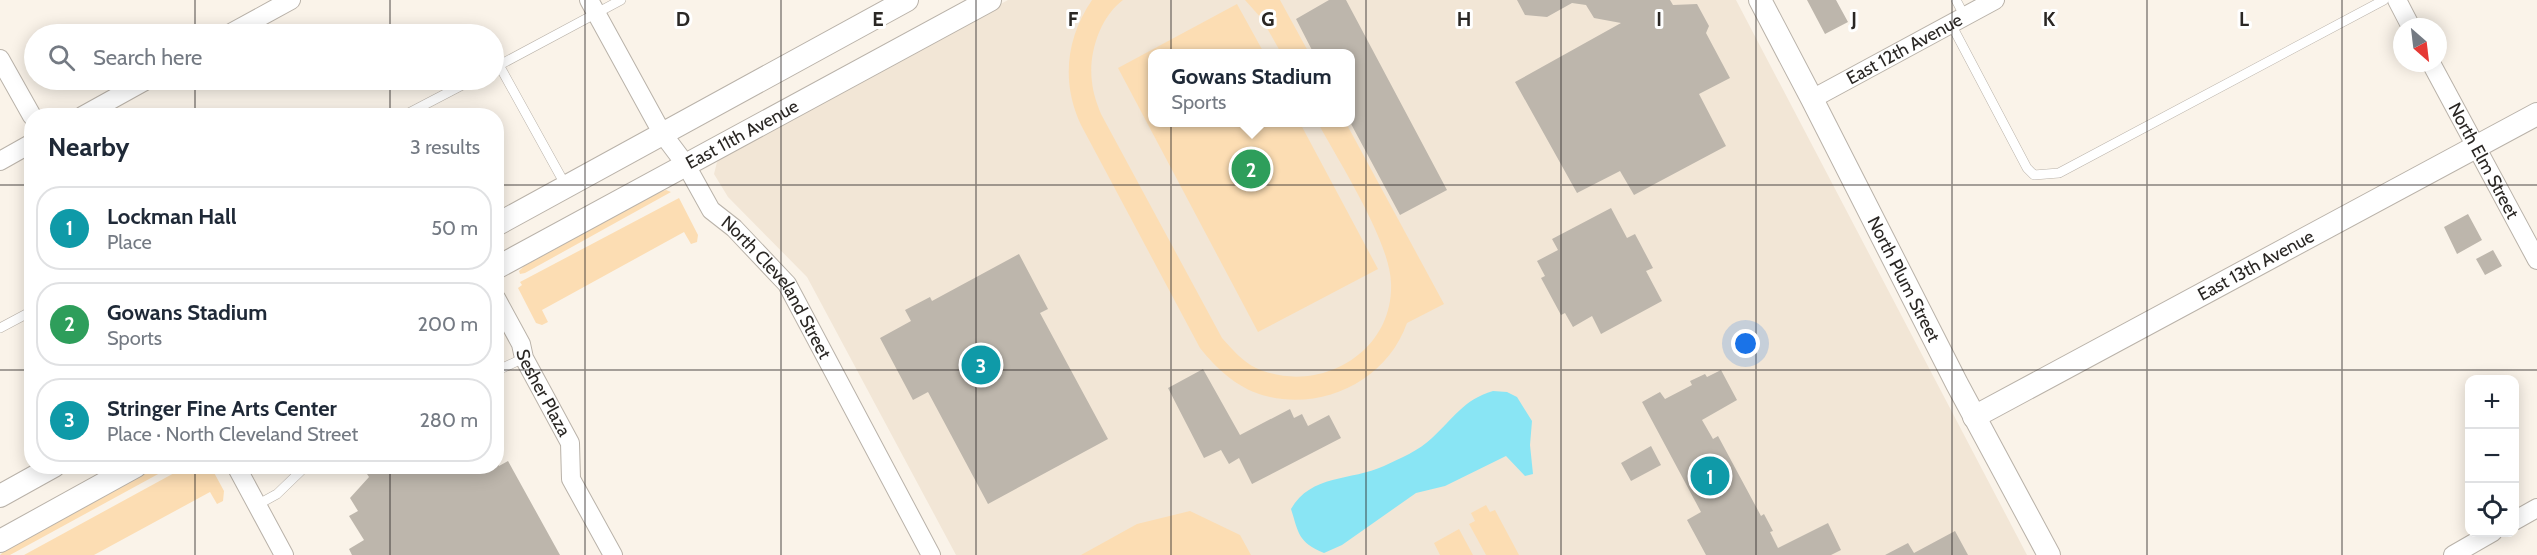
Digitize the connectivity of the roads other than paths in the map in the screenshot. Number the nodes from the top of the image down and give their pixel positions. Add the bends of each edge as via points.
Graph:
1 (291, 0) edge
2 (621, 0) edge
3 (907, 0) edge
4 (990, 0) edge
5 (1760, 0) edge
6 (1956, 0) edge
7 (1995, 0) edge
8 (2384, 0) edge
9 (2397, 0) edge
10 (593, 7) edge
11 (2406, 18) edge
12 (1958, 20) junction
13 (247, 24) edge
14 (0, 58) edge
15 (504, 62) edge
16 (2436, 72) edge
17 (504, 81) edge
18 (129, 90) edge
19 (453, 90) edge
20 (1812, 99) junction
21 (28, 108) edge
22 (96, 108) edge
23 (418, 108) edge
24 (2537, 114) edge
25 (662, 132) junction
26 (2476, 147) junction
27 (24, 148) edge
28 (0, 161) edge
29 (686, 165) junction
30 (566, 186) junction
31 (504, 221) edge
32 (2537, 260) edge
33 (504, 264) edge
34 (504, 313) edge
35 (24, 315) edge
36 (0, 328) edge
37 (524, 358) junction
38 (504, 367) edge
39 (1974, 417) junction
40 (40, 474) edge
41 (121, 474) edge
42 (240, 474) edge
43 (298, 474) edge
44 (0, 496) edge
45 (257, 505) junction
46 (2537, 508) edge
47 (2519, 518) edge
48 (2484, 537) edge
49 (0, 541) edge
50 (284, 555) edge
51 (613, 555) edge
52 (931, 555) edge
53 (2049, 555) edge
54 (2453, 555) edge

1 - 13 street
2 - 10 lane
3 - 25 street
4 - 29 street, East 11th Avenue
5 - 20 street, North Plum Street
6 - 12 lane
7 - 12 street, East 12th Avenue
8 - 12 lane via 2059,173 2034,175 2027,168
9 - 11 street
10 - 15 lane
10 - 25 street, North Cleveland Street
12 - 20 street, East 12th Avenue
14 - 21 street
16 - 26 street, North Elm Street
17 - 30 lane
18 - 22 street
19 - 23 lane
20 - 39 street, North Plum Street
24 - 26 street, East 13th Avenue
25 - 29 street, North Cleveland Street
25 - 30 street
26 - 32 street, North Elm Street
26 - 39 street, East 13th Avenue
27 - 28 street
29 - 33 street, East 11th Avenue
29 - 52 street, North Cleveland Street via 711,210 734,228 787,284
30 - 31 street
34 - 37 street, Sesher Plaza
35 - 36 lane
37 - 38 lane
37 - 51 street, Sesher Plaza via 570,443 571,479
39 - 53 street, North Plum Street
40 - 44 street
41 - 49 street
42 - 45 street
43 - 45 lane via 277,494
45 - 50 street
46 - 47 street
48 - 54 street

